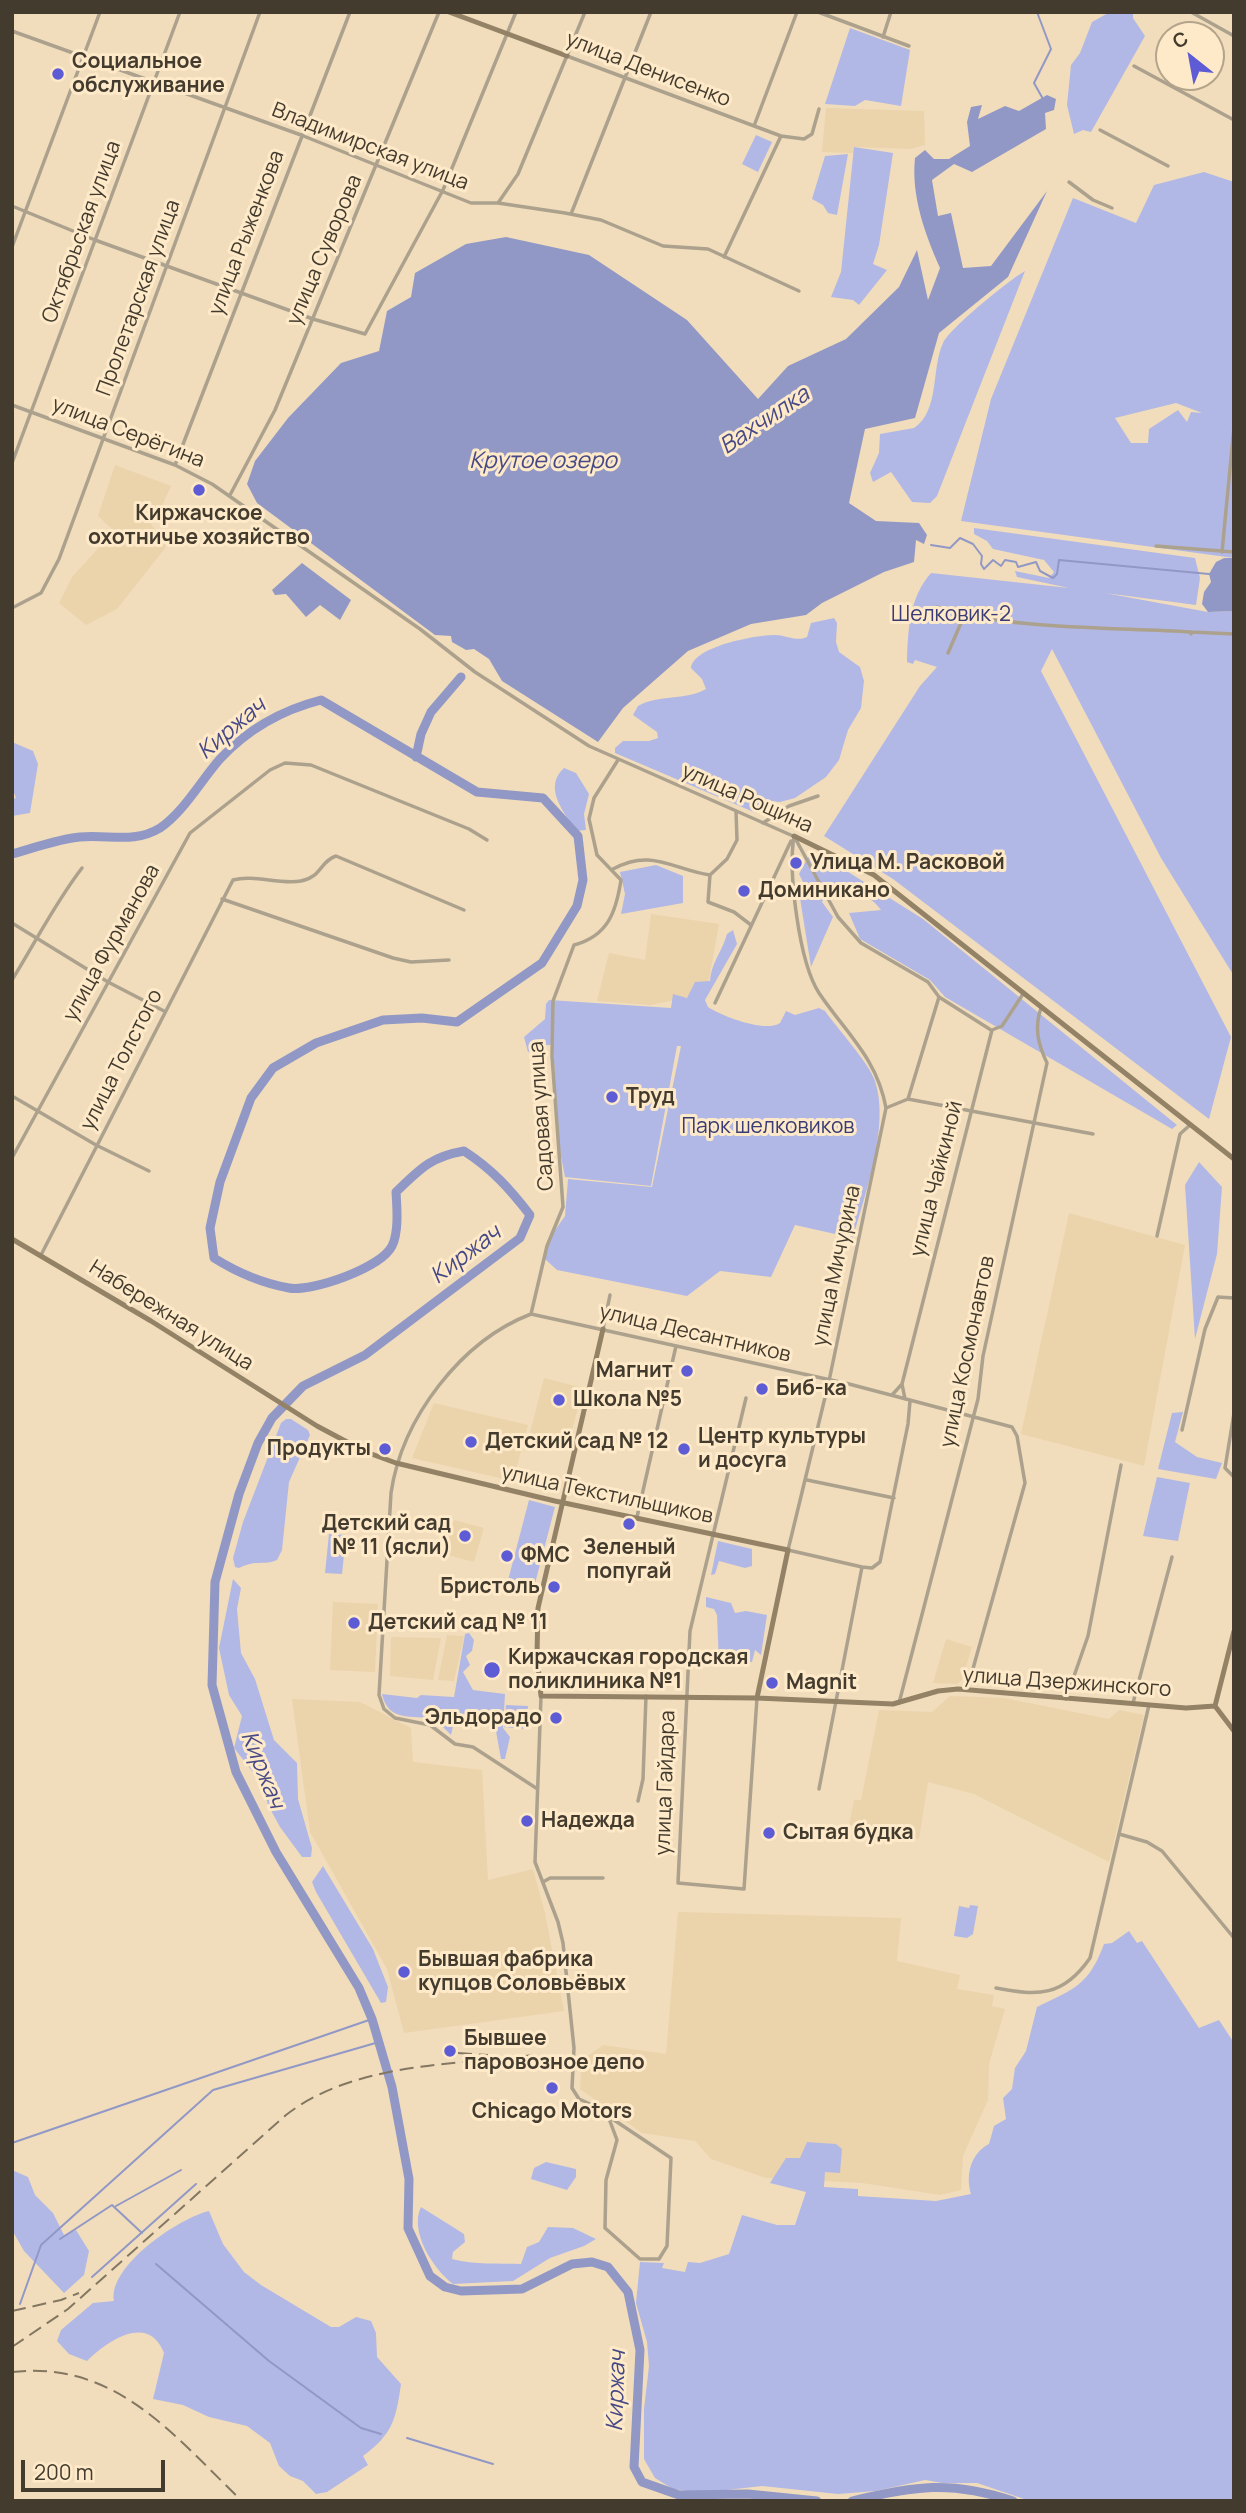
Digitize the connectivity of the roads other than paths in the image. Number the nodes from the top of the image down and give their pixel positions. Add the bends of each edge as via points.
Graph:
1 (100, 12) edge
2 (180, 12) edge
3 (260, 12) edge
4 (350, 12) edge
5 (439, 12) edge
6 (449, 12) edge
7 (516, 12) edge
8 (585, 12) edge
9 (651, 12) edge
10 (797, 12) edge
11 (818, 12) edge
12 (891, 12) edge
13 (1191, 12) edge
14 (12, 31) edge
15 (507, 34) junction
16 (1234, 36) edge
17 (883, 37) junction
18 (909, 46) dead end
19 (83, 55) junction
20 (567, 56) junction
21 (1134, 66) dead end
22 (624, 78) junction
23 (155, 82) junction
24 (226, 109) junction
25 (819, 109) dead end
26 (1234, 120) edge
27 (754, 126) junction
28 (1100, 130) dead end
29 (301, 135) junction
30 (782, 136) junction
31 (378, 166) junction
32 (1168, 166) dead end
33 (1069, 182) dead end
34 (443, 190) junction
35 (498, 203) junction
36 (12, 206) edge
37 (1112, 208) dead end
38 (26, 211) junction
39 (571, 214) junction
40 (95, 240) junction
41 (12, 247) edge
42 (724, 257) junction
43 (169, 264) junction
44 (242, 290) junction
45 (799, 291) dead end
46 (313, 319) junction
47 (12, 405) edge
48 (32, 412) junction
49 (1234, 427) edge
50 (103, 439) junction
51 (12, 463) edge
52 (175, 465) junction
53 (230, 496) junction
54 (1156, 546) dead end
55 (1222, 552) junction
56 (1234, 552) edge
57 (937, 607) dead end
58 (12, 608) edge
59 (964, 616) junction
60 (1234, 634) edge
61 (948, 653) dead end
62 (618, 760) junction
63 (818, 796) dead end
64 (736, 811) junction
65 (763, 823) junction
66 (794, 836) junction
67 (488, 840) dead end
68 (790, 858) junction
69 (782, 859) junction
70 (82, 868) dead end
71 (613, 869) junction
72 (710, 875) junction
73 (222, 899) junction
74 (464, 910) dead end
75 (12, 923) edge
76 (751, 925) junction
77 (38, 940) junction
78 (449, 960) dead end
79 (12, 980) edge
80 (108, 982) junction
81 (1023, 994) junction
82 (939, 997) junction
83 (715, 1003) dead end
84 (1041, 1008) junction
85 (164, 1011) junction
86 (992, 1030) junction
87 (12, 1096) edge
88 (908, 1099) junction
89 (886, 1108) junction
90 (971, 1109) junction
91 (37, 1111) junction
92 (1034, 1122) junction
93 (1190, 1125) junction
94 (1093, 1134) dead end
95 (96, 1145) junction
96 (12, 1158) edge
97 (1234, 1159) edge
98 (149, 1171) dead end
99 (1157, 1236) dead end
100 (12, 1239) edge
101 (41, 1255) junction
102 (610, 1296) dead end
103 (1234, 1298) edge
104 (531, 1314) junction
105 (603, 1329) junction
106 (676, 1346) junction
107 (829, 1381) junction
108 (902, 1384) junction
109 (892, 1395) junction
110 (746, 1398) dead end
111 (908, 1400) junction
112 (1234, 1413) edge
113 (973, 1415) junction
114 (311, 1422) joint
115 (1182, 1430) dead end
116 (396, 1464) junction
117 (1121, 1465) dead end
118 (1234, 1478) edge
119 (806, 1480) junction
120 (894, 1498) junction
121 (563, 1502) junction
122 (637, 1517) junction
123 (715, 1534) junction
124 (788, 1550) junction
125 (1172, 1557) dead end
126 (862, 1567) junction
127 (1234, 1631) edge
128 (967, 1690) junction
129 (541, 1696) junction
130 (646, 1696) junction
131 (685, 1697) junction
132 (757, 1698) junction
133 (1066, 1699) junction
134 (835, 1700) junction
135 (899, 1703) junction
136 (1133, 1704) junction
137 (1149, 1705) junction
138 (1214, 1706) junction
139 (1234, 1731) edge
140 (536, 1788) junction
141 (819, 1789) dead end
142 (638, 1801) dead end
143 (1119, 1834) junction
144 (603, 1878) dead end
145 (543, 1882) junction
146 (744, 1889) joint
147 (1234, 1938) edge
148 (996, 1988) dead end
149 (608, 2116) junction

1 - 19 street
2 - 23 street, Октябрьская улица
3 - 24 street, Пролетарская улица
4 - 29 street, улица Рыженкова
5 - 31 street, улица Суворова
6 - 15 street, улица Денисенко
7 - 15 street
8 - 20 street
9 - 22 street
10 - 27 street
11 - 17 street
12 - 17 street
13 - 16 street
14 - 19 street, Владимирская улица
15 - 20 street, улица Денисенко
15 - 34 street
17 - 18 street
19 - 23 street, Владимирская улица
19 - 38 street
20 - 22 street, улица Денисенко
20 - 35 street via 518,174
21 - 26 street
22 - 27 street, улица Денисенко
22 - 39 street
23 - 24 street, Владимирская улица
23 - 40 street, Октябрьская улица
24 - 29 street, Владимирская улица
24 - 43 street, Пролетарская улица
25 - 30 street, улица Денисенко via 812,134 804,139
27 - 30 street, улица Денисенко
28 - 32 street
29 - 31 street, Владимирская улица
29 - 44 street, улица Рыженкова
30 - 42 street
31 - 34 street, Владимирская улица
31 - 46 street, улица Суворова
33 - 37 street
34 - 35 street, Владимирская улица via 471,203
34 - 46 street via 365,334
35 - 39 street, Владимирская улица
36 - 38 street
38 - 40 street
38 - 41 street
39 - 42 street, Владимирская улица via 601,220 663,246 708,249
40 - 43 street
40 - 48 street, Октябрьская улица
42 - 45 street, Владимирская улица
43 - 44 street
43 - 50 street, Пролетарская улица
44 - 46 street
44 - 52 street, улица Рыженкова
46 - 53 street, улица Суворова via 275,410
47 - 48 street, улица Серёгина
48 - 50 street, улица Серёгина
48 - 51 street, Октябрьская улица
49 - 55 street
50 - 52 street, улица Серёгина
50 - 58 street, Пролетарская улица via 71,530 41,593
52 - 53 street, улица Серёгина
53 - 62 street, улица Рощина via 421,629 475,673
54 - 55 street
55 - 56 street
57 - 59 street
59 - 60 street
59 - 61 street
62 - 64 street, улица Рощина
62 - 71 street via 594,798 589,819 597,855
63 - 65 street via 789,806
64 - 65 street, улица Рощина
64 - 72 street via 737,840 727,859
65 - 66 street, улица Рощина
66 - 68 street
66 - 69 street
66 - 81 street, улица Рощина via 874,875
66 - 82 street via 838,918 861,943 928,982
67 - 80 street, улица Фурманова via 311,765 285,763 190,833
68 - 69 street
68 - 89 street via 805,968 871,1063
69 - 76 street
70 - 77 street via 53,908
71 - 72 street via 628,861 654,858
71 - 104 street, Садовая улица via 621,880 616,912 595,939 574,945 553,1000 552,1056 563,1207 547,1246
72 - 76 street via 708,902
73 - 74 street, улица Толстого via 233,880 300,881 317,876 329,858 336,856
73 - 78 street via 393,958
73 - 85 street, улица Толстого
75 - 77 street
76 - 83 street
77 - 79 street
77 - 80 street
80 - 85 street
80 - 91 street, улица Фурманова
81 - 84 street, улица Рощина
81 - 86 street, улица Чайкиной via 1002,1026
82 - 86 street
82 - 88 street
84 - 92 street, улица Космонавтов via 1036,1024 1047,1063
84 - 93 street, улица Рощина
85 - 95 street, улица Толстого
86 - 90 street, улица Чайкиной
87 - 91 street
88 - 89 street
88 - 90 street
89 - 107 street, улица Мичурина
90 - 92 street
90 - 108 street, улица Чайкиной
91 - 95 street
91 - 96 street, улица Фурманова
92 - 94 street
92 - 113 street, улица Космонавтов
93 - 97 street, улица Рощина
93 - 99 street via 1180,1133
95 - 98 street
95 - 101 street, улица Толстого
100 - 101 street, Набережная улица
101 - 114 street, Набережная улица
102 - 105 street
103 - 115 street via 1218,1297 1205,1328
104 - 105 street, улица Десантников
104 - 116 street via 490,1334 445,1376
105 - 106 street, улица Десантников
105 - 121 street
106 - 107 street, улица Десантников
106 - 122 street
107 - 109 street, улица Десантников
107 - 119 street, улица Мичурина
108 - 109 street, улица Чайкиной
108 - 111 street, улица Чайкиной
109 - 111 street, улица Десантников
110 - 123 street, улица Гайдара
111 - 113 street
111 - 120 street, улица Чайкиной
112 - 118 street via 1225,1468
113 - 128 street via 1008,1425 1017,1436 1025,1483
113 - 135 street, улица Космонавтов
114 - 116 street, улица Текстильщиков
116 - 121 street, улица Текстильщиков
116 - 140 street via 379,1695 384,1709 395,1718 430,1725 455,1744 473,1747
117 - 133 street via 1088,1636
119 - 120 street
119 - 124 street, улица Мичурина
120 - 126 street, улица Чайкиной via 880,1562 872,1568
121 - 122 street, улица Текстильщиков
121 - 129 street via 538,1608
122 - 123 street, улица Текстильщиков
123 - 124 street, улица Текстильщиков
123 - 131 street, улица Гайдара via 690,1631
124 - 126 street, улица Текстильщиков
124 - 132 street, улица Мичурина
125 - 136 street
126 - 134 street
127 - 138 street
128 - 133 street, улица Дзержинского
128 - 135 street, улица Дзержинского via 938,1691
129 - 130 street, улица Дзержинского
129 - 140 street
130 - 131 street, улица Дзержинского
130 - 142 street
131 - 132 street, улица Дзержинского
131 - 146 street, улица Гайдара via 678,1883
132 - 134 street, улица Дзержинского
132 - 146 street, улица Мичурина
133 - 136 street, улица Дзержинского
134 - 135 street, улица Дзержинского
134 - 141 street
136 - 137 street, улица Дзержинского
137 - 138 street, улица Дзержинского
137 - 143 street
138 - 139 street
140 - 145 street via 535,1862
143 - 147 street via 1162,1851
143 - 148 street via 1094,1945 1083,1969 1065,1984 1038,1995
144 - 145 street via 550,1878
145 - 149 street via 563,1943 574,2094
149 - 149 street via 617,2140 607,2180 605,2228 640,2259 659,2259 665,2253 671,2158

